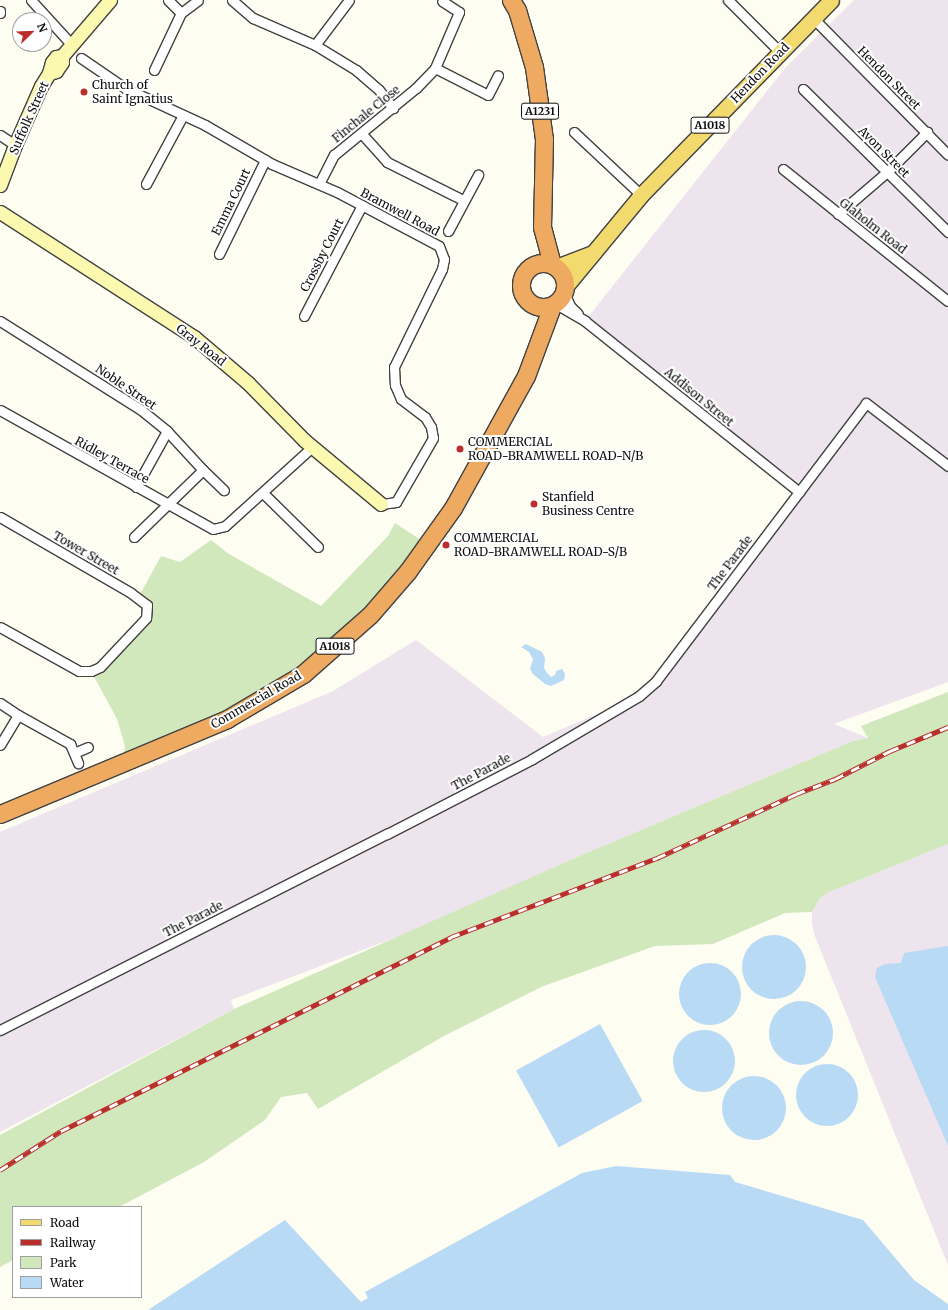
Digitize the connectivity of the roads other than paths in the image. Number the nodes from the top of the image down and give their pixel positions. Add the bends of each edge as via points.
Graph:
1 (31, 0) edge
2 (110, 0) edge
3 (168, 0) edge
4 (198, 0) edge
5 (232, 0) edge
6 (349, 0) edge
7 (511, 0) edge
8 (728, 0) edge
9 (831, 0) edge
10 (442, 1) dead end
11 (181, 12) junction
12 (813, 18) junction
13 (71, 44) junction
14 (315, 45) junction
15 (781, 53) junction
16 (81, 58) dead end
17 (435, 68) junction
18 (154, 70) dead end
19 (498, 75) dead end
20 (803, 89) dead end
21 (393, 108) junction
22 (183, 115) junction
23 (574, 132) dead end
24 (927, 132) junction
25 (362, 134) junction
26 (0, 135) edge
27 (15, 145) junction
28 (948, 155) edge
29 (265, 160) junction
30 (783, 169) dead end
31 (887, 172) junction
32 (478, 175) dead end
33 (146, 184) dead end
34 (318, 184) junction
35 (0, 185) edge
36 (641, 195) junction
37 (463, 200) junction
38 (362, 205) junction
39 (0, 212) edge
40 (838, 214) junction
41 (542, 227) junction
42 (448, 231) dead end
43 (948, 232) edge
44 (592, 253) junction
45 (219, 254) dead end
46 (554, 266) junction
47 (522, 275) junction
48 (559, 297) junction
49 (525, 299) junction
50 (948, 301) edge
51 (304, 316) dead end
52 (0, 321) edge
53 (585, 321) junction
54 (540, 335) junction
55 (0, 410) edge
56 (167, 431) junction
57 (312, 447) junction
58 (948, 466) edge
59 (203, 470) junction
60 (136, 487) junction
61 (224, 490) dead end
62 (799, 492) junction
63 (263, 494) junction
64 (381, 504) joint
65 (168, 505) junction
66 (0, 517) edge
67 (134, 537) dead end
68 (318, 547) dead end
69 (0, 627) edge
70 (0, 702) edge
71 (18, 715) junction
72 (0, 745) edge
73 (88, 747) dead end
74 (74, 753) junction
75 (78, 763) dead end
76 (0, 814) edge
77 (0, 1030) edge

1 - 13 street
2 - 13 street
3 - 11 street
4 - 11 street
5 - 14 street via 253,18
6 - 14 street
7 - 41 highway, A1231 via 517,10 534,67 544,138
8 - 15 street
9 - 12 main road, Hendon Road / A1018
10 - 17 street, Finchale Close via 459,12
11 - 18 street
12 - 15 main road, Hendon Road / A1018
12 - 24 street, Hendon Street
13 - 27 street, Suffolk Street via 62,56 59,67 50,73 41,86
14 - 21 street via 356,70
15 - 36 main road, Hendon Road / A1018
16 - 22 street, Bramwell Road via 125,88
17 - 19 street via 488,95
17 - 21 street, Finchale Close
20 - 31 street, Avon Street
21 - 25 street, Finchale Close
22 - 29 street, Bramwell Road
22 - 33 street
23 - 36 street
24 - 28 street, Hendon Street
24 - 31 street
25 - 34 street, Finchale Close via 334,155
25 - 37 street via 387,162
26 - 27 street
27 - 35 street, Suffolk Street
29 - 34 street, Bramwell Road
29 - 45 street, Emma Court
30 - 40 street, Glaholm Road
31 - 40 street
31 - 43 street, Avon Street
32 - 37 street
34 - 38 street, Bramwell Road
36 - 44 main road, Hendon Road / A1018
37 - 42 street
38 - 51 street, Crossby Court
38 - 64 street, Bramwell Road via 439,246 444,259 442,269 394,367 395,385 401,399 425,417 431,427 433,438 396,502
39 - 57 street, Gray Road via 194,337 248,383
40 - 50 street, Glaholm Road
41 - 46 highway, A1231
41 - 47 highway, A1231 via 533,254
44 - 46 main road, Hendon Road / A1018
44 - 48 main road, Hendon Road / A1018
46 - 47 highway via 538,263
46 - 48 highway via 562,273
47 - 49 highway via 520,287
48 - 49 highway via 537,307
48 - 53 street
48 - 53 street
48 - 54 highway, Commercial Road / A1018
49 - 54 highway
52 - 56 street, Noble Street via 140,409
53 - 62 street, Addison Street
54 - 76 highway, Commercial Road / A1018 via 526,376 453,508 408,571 370,614 303,674 227,719
55 - 60 street, Ridley Terrace
56 - 59 street, Noble Street
56 - 60 street
57 - 63 street
57 - 64 street, Gray Road
58 - 62 street, The Parade via 866,403
59 - 61 street, Noble Street
59 - 65 street
60 - 65 street, Ridley Terrace
62 - 77 street, The Parade via 656,681 639,696 493,780
63 - 65 street, Ridley Terrace via 225,526 213,529
63 - 68 street
65 - 67 street
66 - 69 street, Tower Street via 131,593 147,605 146,618 100,667 91,671 79,671
70 - 71 street
71 - 72 street
71 - 74 street via 70,744
73 - 74 street
74 - 75 street

